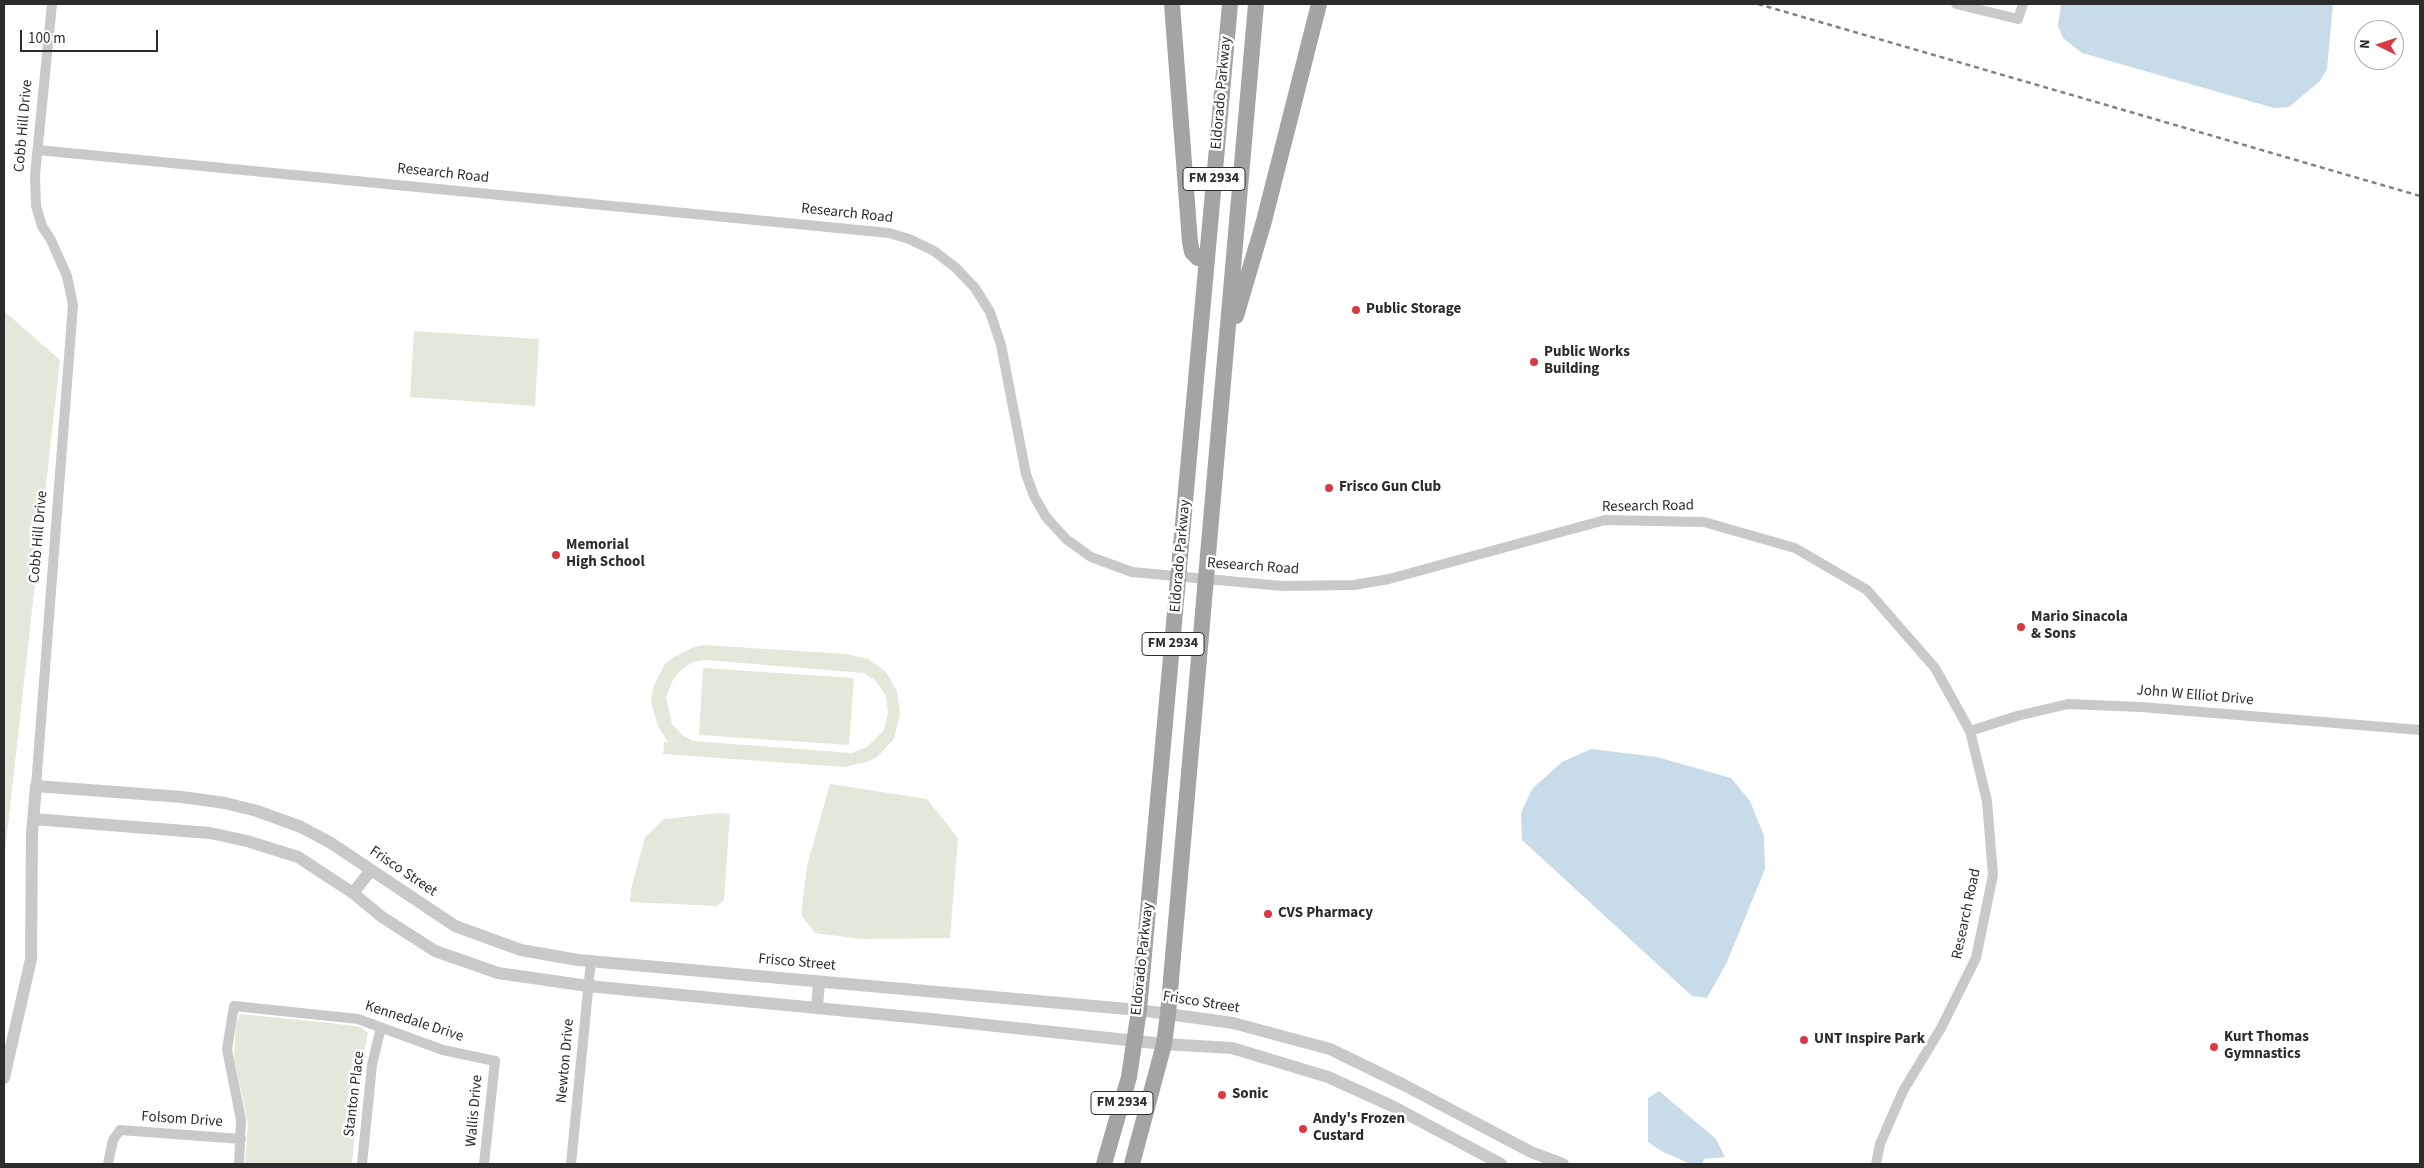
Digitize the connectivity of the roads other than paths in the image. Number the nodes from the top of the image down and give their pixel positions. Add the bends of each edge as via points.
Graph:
1 (52, 4) edge
2 (1172, 4) edge
3 (1230, 4) edge
4 (1256, 4) edge
5 (1318, 4) edge
6 (1956, 4) edge
7 (2023, 4) edge
8 (38, 150) junction
9 (1207, 260) junction
10 (1224, 358) junction
11 (1180, 577) junction
12 (1205, 578) junction
13 (2420, 730) edge
14 (1970, 731) junction
15 (36, 786) junction
16 (1160, 789) junction
17 (1186, 791) junction
18 (34, 818) junction
19 (371, 870) junction
20 (353, 893) junction
21 (591, 960) junction
22 (819, 982) junction
23 (588, 986) junction
24 (817, 1008) junction
25 (1139, 1010) junction
26 (1168, 1014) junction
27 (381, 1027) junction
28 (1135, 1041) junction
29 (1164, 1044) junction
30 (494, 1061) joint
31 (4, 1078) edge
32 (241, 1139) junction
33 (108, 1164) edge
34 (239, 1164) edge
35 (362, 1164) edge
36 (484, 1164) edge
37 (571, 1164) edge
38 (1104, 1164) edge
39 (1132, 1164) edge
40 (1501, 1164) edge
41 (1562, 1164) edge
42 (1876, 1164) edge

1 - 8 street, Cobb Hill Drive
2 - 9 main road via 1190,242 1192,252
3 - 9 main road, Eldorado Parkway / FM 2934
4 - 10 main road, Eldorado Parkway
5 - 10 main road via 1264,221
6 - 7 street via 2018,19
8 - 11 street, Research Road via 879,232 909,239 934,251 956,268 975,288 990,312 1001,345 1026,474 1039,505 1054,527 1077,548 1103,563 1132,572
8 - 15 street, Cobb Hill Drive via 36,206 66,276 72,305
9 - 11 main road, Eldorado Parkway / FM 2934
10 - 12 main road, Eldorado Parkway
11 - 12 street, Research Road
11 - 16 main road, Eldorado Parkway / FM 2934
12 - 14 street, Research Road via 1282,586 1354,585 1389,579 1605,520 1704,522 1795,548 1867,590 1935,668
12 - 17 main road, Eldorado Parkway
13 - 14 street, John W Elliot Drive via 2141,706 2068,704
14 - 42 street, Research Road via 1987,802 1993,874 1976,958 1941,1028 1903,1091 1880,1144
15 - 18 street, Cobb Hill Drive
15 - 19 street, Frisco Street via 182,797 249,809 301,827
16 - 17 main road
16 - 25 main road, Eldorado Parkway / FM 2934
17 - 26 main road, Eldorado Parkway
18 - 20 street via 184,830 247,840 298,857
18 - 31 street, Cobb Hill Drive via 31,959
19 - 20 street
19 - 21 street, Frisco Street via 455,926 521,950
20 - 23 street via 382,917 435,951 498,973
21 - 22 street, Frisco Street
21 - 23 street, Newton Drive
22 - 24 street
22 - 25 street, Frisco Street
23 - 24 street
23 - 37 street, Newton Drive
24 - 28 street
25 - 26 street, Frisco Street
25 - 28 main road, Eldorado Parkway / FM 2934
26 - 29 main road, Eldorado Parkway
26 - 41 street, Frisco Street via 1233,1023 1330,1049 1531,1152
27 - 30 street, Kennedale Drive via 442,1050
27 - 32 street, Kennedale Drive via 358,1019 234,1006 227,1049 241,1120
27 - 35 street, Stanton Place via 372,1065
28 - 29 street
28 - 38 main road, Eldorado Parkway / FM 2934 via 1129,1077
29 - 39 main road, Eldorado Parkway
29 - 40 street via 1232,1048 1328,1077 1392,1106
30 - 36 street, Wallis Drive
32 - 33 street, Folsom Drive via 120,1130 113,1140
32 - 34 street

